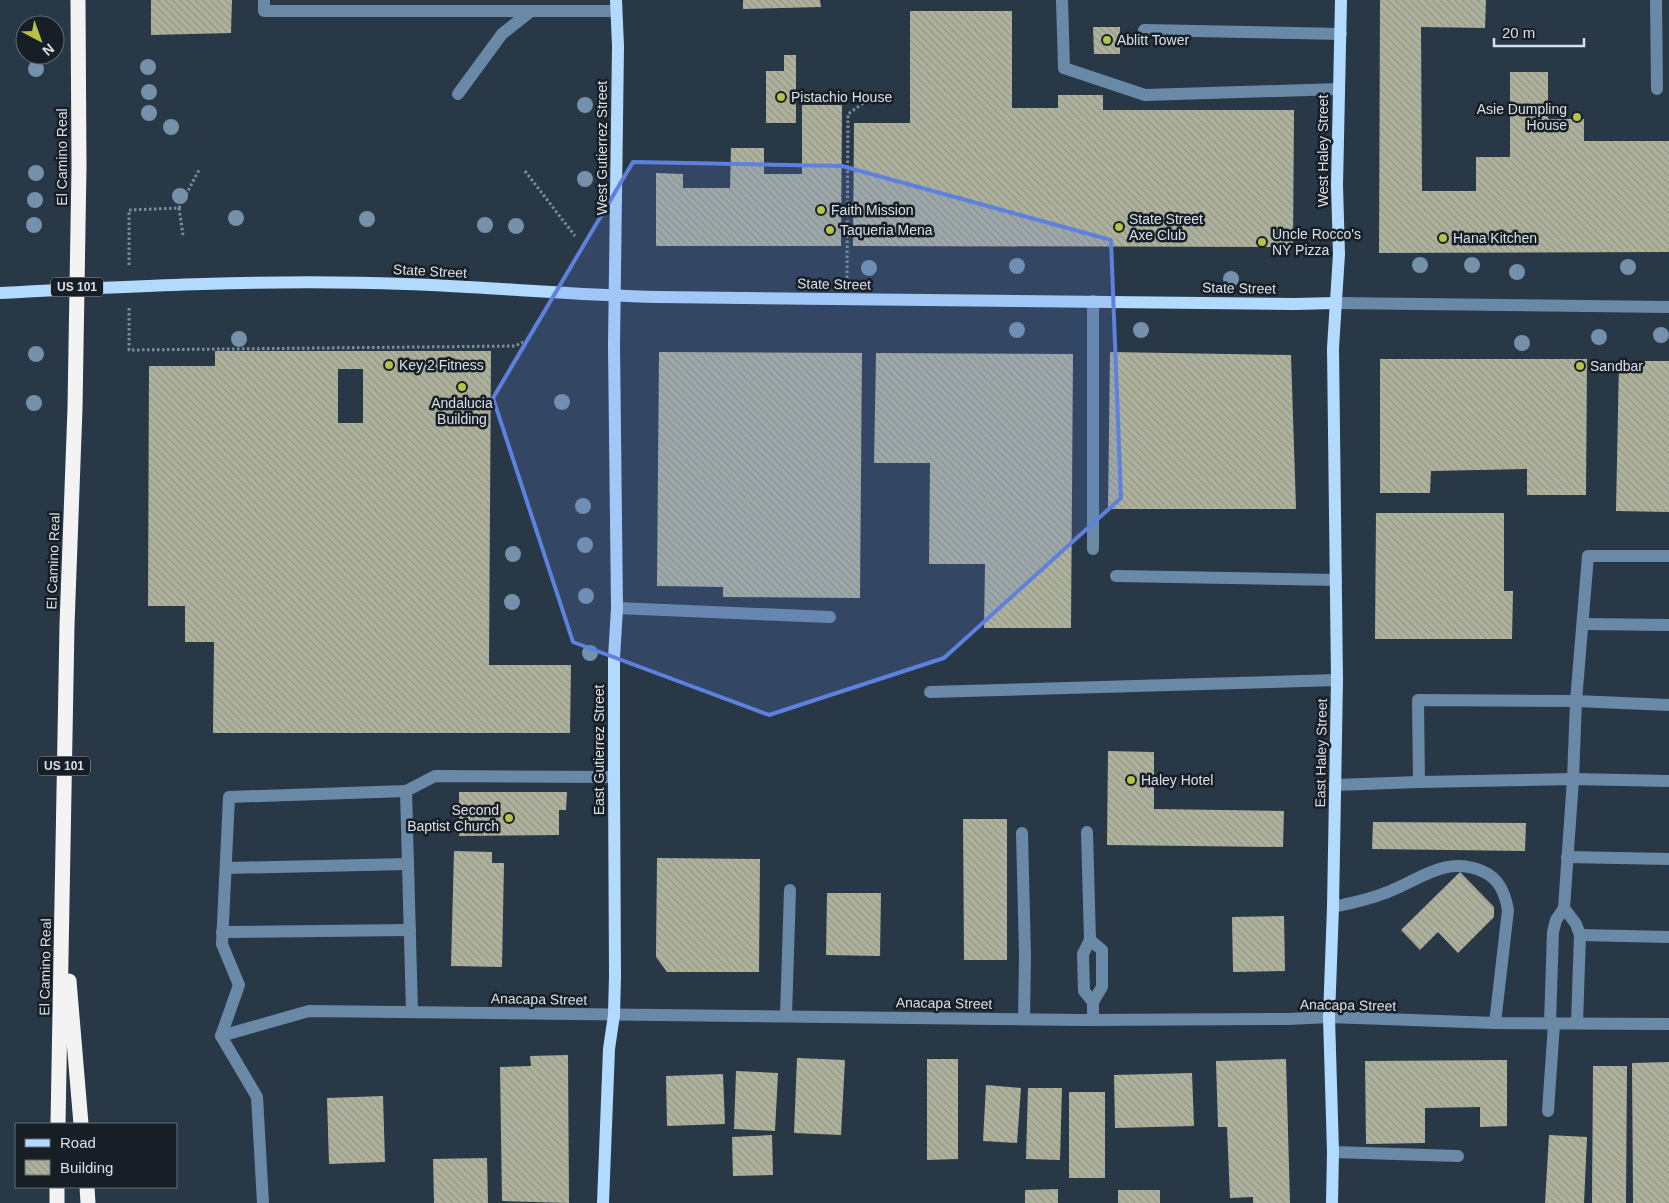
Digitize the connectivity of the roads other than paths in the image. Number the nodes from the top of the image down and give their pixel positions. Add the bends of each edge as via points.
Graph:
1 (78, 0) edge
2 (1062, 0) edge
3 (1342, 0) edge
4 (1656, 0) edge
5 (264, 5) edge
6 (616, 5) edge
7 (531, 11) junction
8 (1144, 30) dead end
9 (1341, 34) junction
10 (1339, 89) junction
11 (1657, 89) dead end
12 (458, 94) dead end
13 (0, 293) edge
14 (616, 296) junction
15 (1093, 301) junction
16 (1335, 303) junction
17 (1669, 307) edge
18 (1093, 549) dead end
19 (1669, 556) edge
20 (1116, 576) dead end
21 (1336, 580) junction
22 (617, 608) junction
23 (830, 617) dead end
24 (1583, 624) junction
25 (1669, 625) edge
26 (1337, 680) junction
27 (930, 692) dead end
28 (1576, 701) junction
29 (1669, 705) edge
30 (614, 777) junction
31 (1573, 779) junction
32 (1669, 781) edge
33 (1419, 782) junction
34 (1335, 785) junction
35 (406, 791) junction
36 (1087, 832) dead end
37 (1022, 833) dead end
38 (1567, 857) junction
39 (1669, 858) edge
40 (408, 864) junction
41 (226, 868) junction
42 (790, 890) dead end
43 (62, 899) junction
44 (1333, 907) junction
45 (1564, 908) junction
46 (410, 930) junction
47 (222, 932) junction
48 (1580, 935) junction
49 (1669, 937) edge
50 (1090, 940) junction
51 (1093, 1002) junction
52 (412, 1012) junction
53 (614, 1015) junction
54 (786, 1016) junction
55 (1329, 1017) junction
56 (1024, 1019) junction
57 (1093, 1020) junction
58 (1495, 1024) junction
59 (1552, 1024) junction
60 (1577, 1024) junction
61 (1669, 1024) edge
62 (221, 1036) junction
63 (1548, 1111) dead end
64 (58, 1123) edge
65 (81, 1123) edge
66 (1333, 1152) junction
67 (1458, 1156) dead end
68 (57, 1188) edge
69 (87, 1188) edge
70 (57, 1203) edge
71 (88, 1203) edge
72 (263, 1203) edge
73 (603, 1203) edge
74 (1332, 1203) edge

1 - 43 highway, El Camino Real / US 101 via 75,408 66,625
2 - 10 street via 1064,68 1146,95
3 - 9 main road, West Haley Street
4 - 11 street
5 - 7 street
6 - 7 street
6 - 14 main road, West Gutierrez Street
7 - 12 street via 502,34
8 - 9 street
9 - 10 main road, West Haley Street
10 - 16 main road, West Haley Street via 1336,185 1339,254
13 - 14 main road, State Street via 268,282 405,284
14 - 15 main road, State Street
14 - 22 main road, East Gutierrez Street
15 - 16 main road, State Street
15 - 18 street
16 - 17 street, State Street
16 - 21 main road, East Haley Street
19 - 24 street via 1588,556
20 - 21 street
21 - 26 main road, East Haley Street
22 - 23 street
22 - 30 main road, East Gutierrez Street
24 - 25 street
24 - 28 street
26 - 27 street
26 - 34 main road, East Haley Street
28 - 29 street
28 - 31 street
28 - 33 street via 1418,700
30 - 35 street via 435,776
30 - 53 main road, East Gutierrez Street
31 - 32 street
31 - 33 street
31 - 38 street
33 - 34 street
34 - 44 main road, East Haley Street
35 - 40 street
35 - 41 street via 229,797
36 - 50 street
37 - 56 street
38 - 39 street
38 - 45 street
40 - 41 street
40 - 46 street
41 - 47 street
42 - 54 street
43 - 64 highway, El Camino Real / US 101
43 - 65 highway
44 - 55 main road, East Haley Street
44 - 58 street via 1381,895 1419,876 1450,866 1470,866 1486,872 1497,881 1508,910
45 - 48 street
45 - 59 street via 1553,932
46 - 47 street
46 - 52 street
47 - 62 street via 222,944 239,985
48 - 49 street
48 - 60 street
50 - 51 street via 1084,954 1084,991
50 - 51 street via 1102,950 1103,958 1102,987
51 - 57 street
52 - 53 street, Anacapa Street
52 - 62 street, Anacapa Street via 308,1011
53 - 54 street, Anacapa Street
53 - 73 main road, East Gutierrez Street via 609,1049
54 - 56 street, Anacapa Street
55 - 57 street, Anacapa Street
55 - 58 street, Anacapa Street
55 - 66 main road, East Haley Street
56 - 57 street, Anacapa Street
58 - 59 street, Anacapa Street
59 - 60 street, Anacapa Street
59 - 63 street
60 - 61 street, Anacapa Street
62 - 72 street via 257,1098
66 - 67 street
66 - 74 main road, East Haley Street
68 - 70 highway
69 - 71 highway

